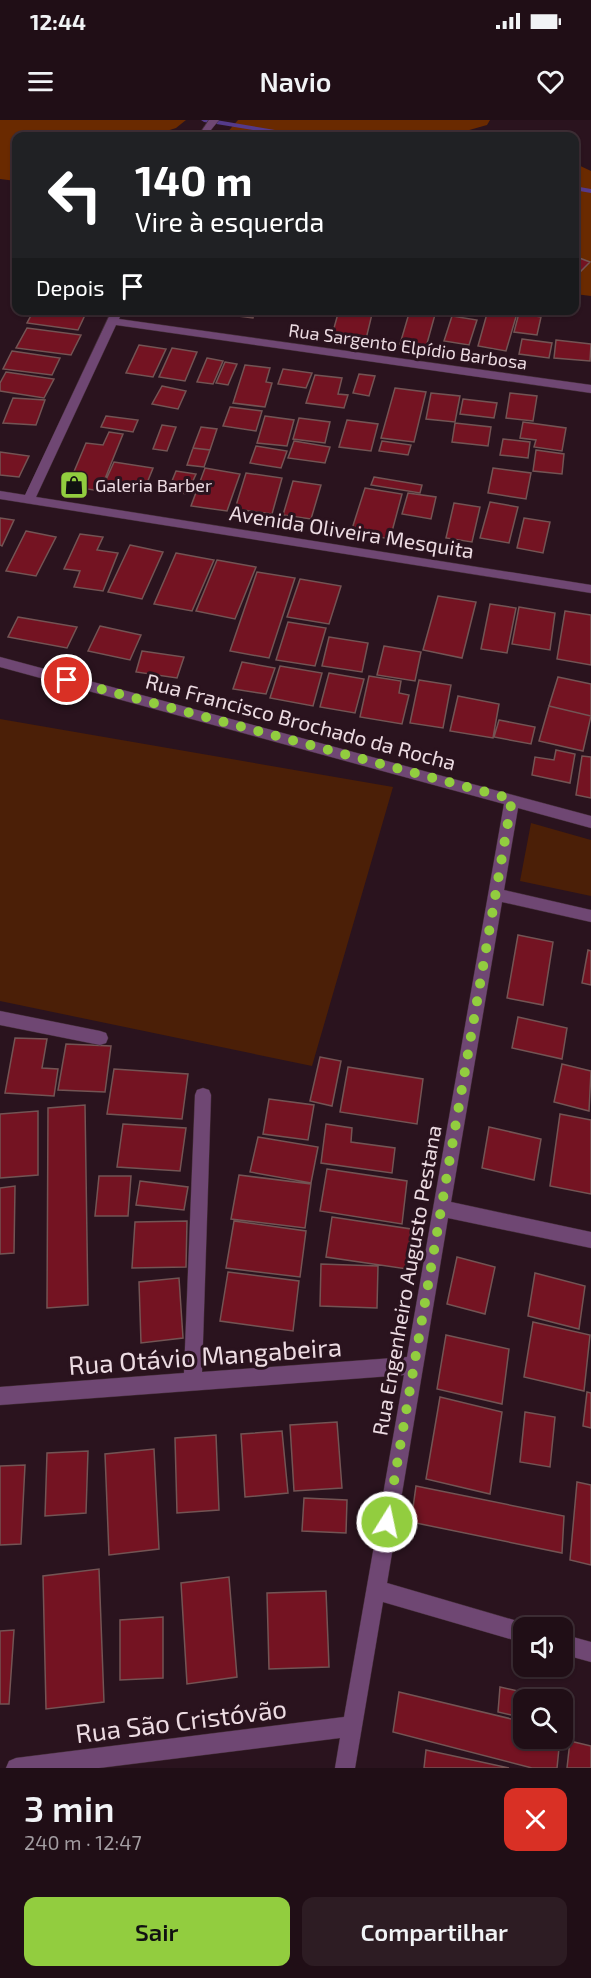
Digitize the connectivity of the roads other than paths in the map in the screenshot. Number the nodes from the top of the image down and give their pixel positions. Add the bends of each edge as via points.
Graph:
1 (115, 316) edge
2 (591, 389) edge
3 (0, 495) edge
4 (29, 500) junction
5 (590, 585) edge
6 (0, 662) edge
7 (512, 799) junction
8 (591, 822) edge
9 (495, 894) junction
10 (591, 916) edge
11 (0, 1018) edge
12 (100, 1038) dead end
13 (203, 1095) dead end
14 (441, 1208) junction
15 (591, 1240) edge
16 (414, 1365) junction
17 (193, 1381) junction
18 (0, 1395) edge
19 (375, 1590) junction
20 (513, 1630) edge
21 (573, 1647) edge
22 (591, 1652) edge
23 (352, 1726) junction
24 (16, 1768) edge
25 (345, 1768) edge

1 - 2 street, Rua Sargento Elpídio Barbosa
1 - 4 street
3 - 4 street, Avenida Oliveira Mesquita
4 - 5 street, Avenida Oliveira Mesquita
6 - 7 street, Rua Francisco Brochado da Rocha
7 - 8 street, Rua Francisco Brochado da Rocha
7 - 9 street, Rua Engenheiro Augusto Pestana
9 - 10 street
9 - 14 street, Rua Engenheiro Augusto Pestana
11 - 12 street
13 - 17 street
14 - 15 street
14 - 16 street, Rua Engenheiro Augusto Pestana
16 - 17 street, Rua Otávio Mangabeira
16 - 19 street, Rua Engenheiro Augusto Pestana
17 - 18 street, Rua Otávio Mangabeira
19 - 20 street
19 - 23 street, Rua Engenheiro Augusto Pestana
21 - 22 street
23 - 24 street, Rua São Cristóvão
23 - 25 street, Rua Engenheiro Augusto Pestana

